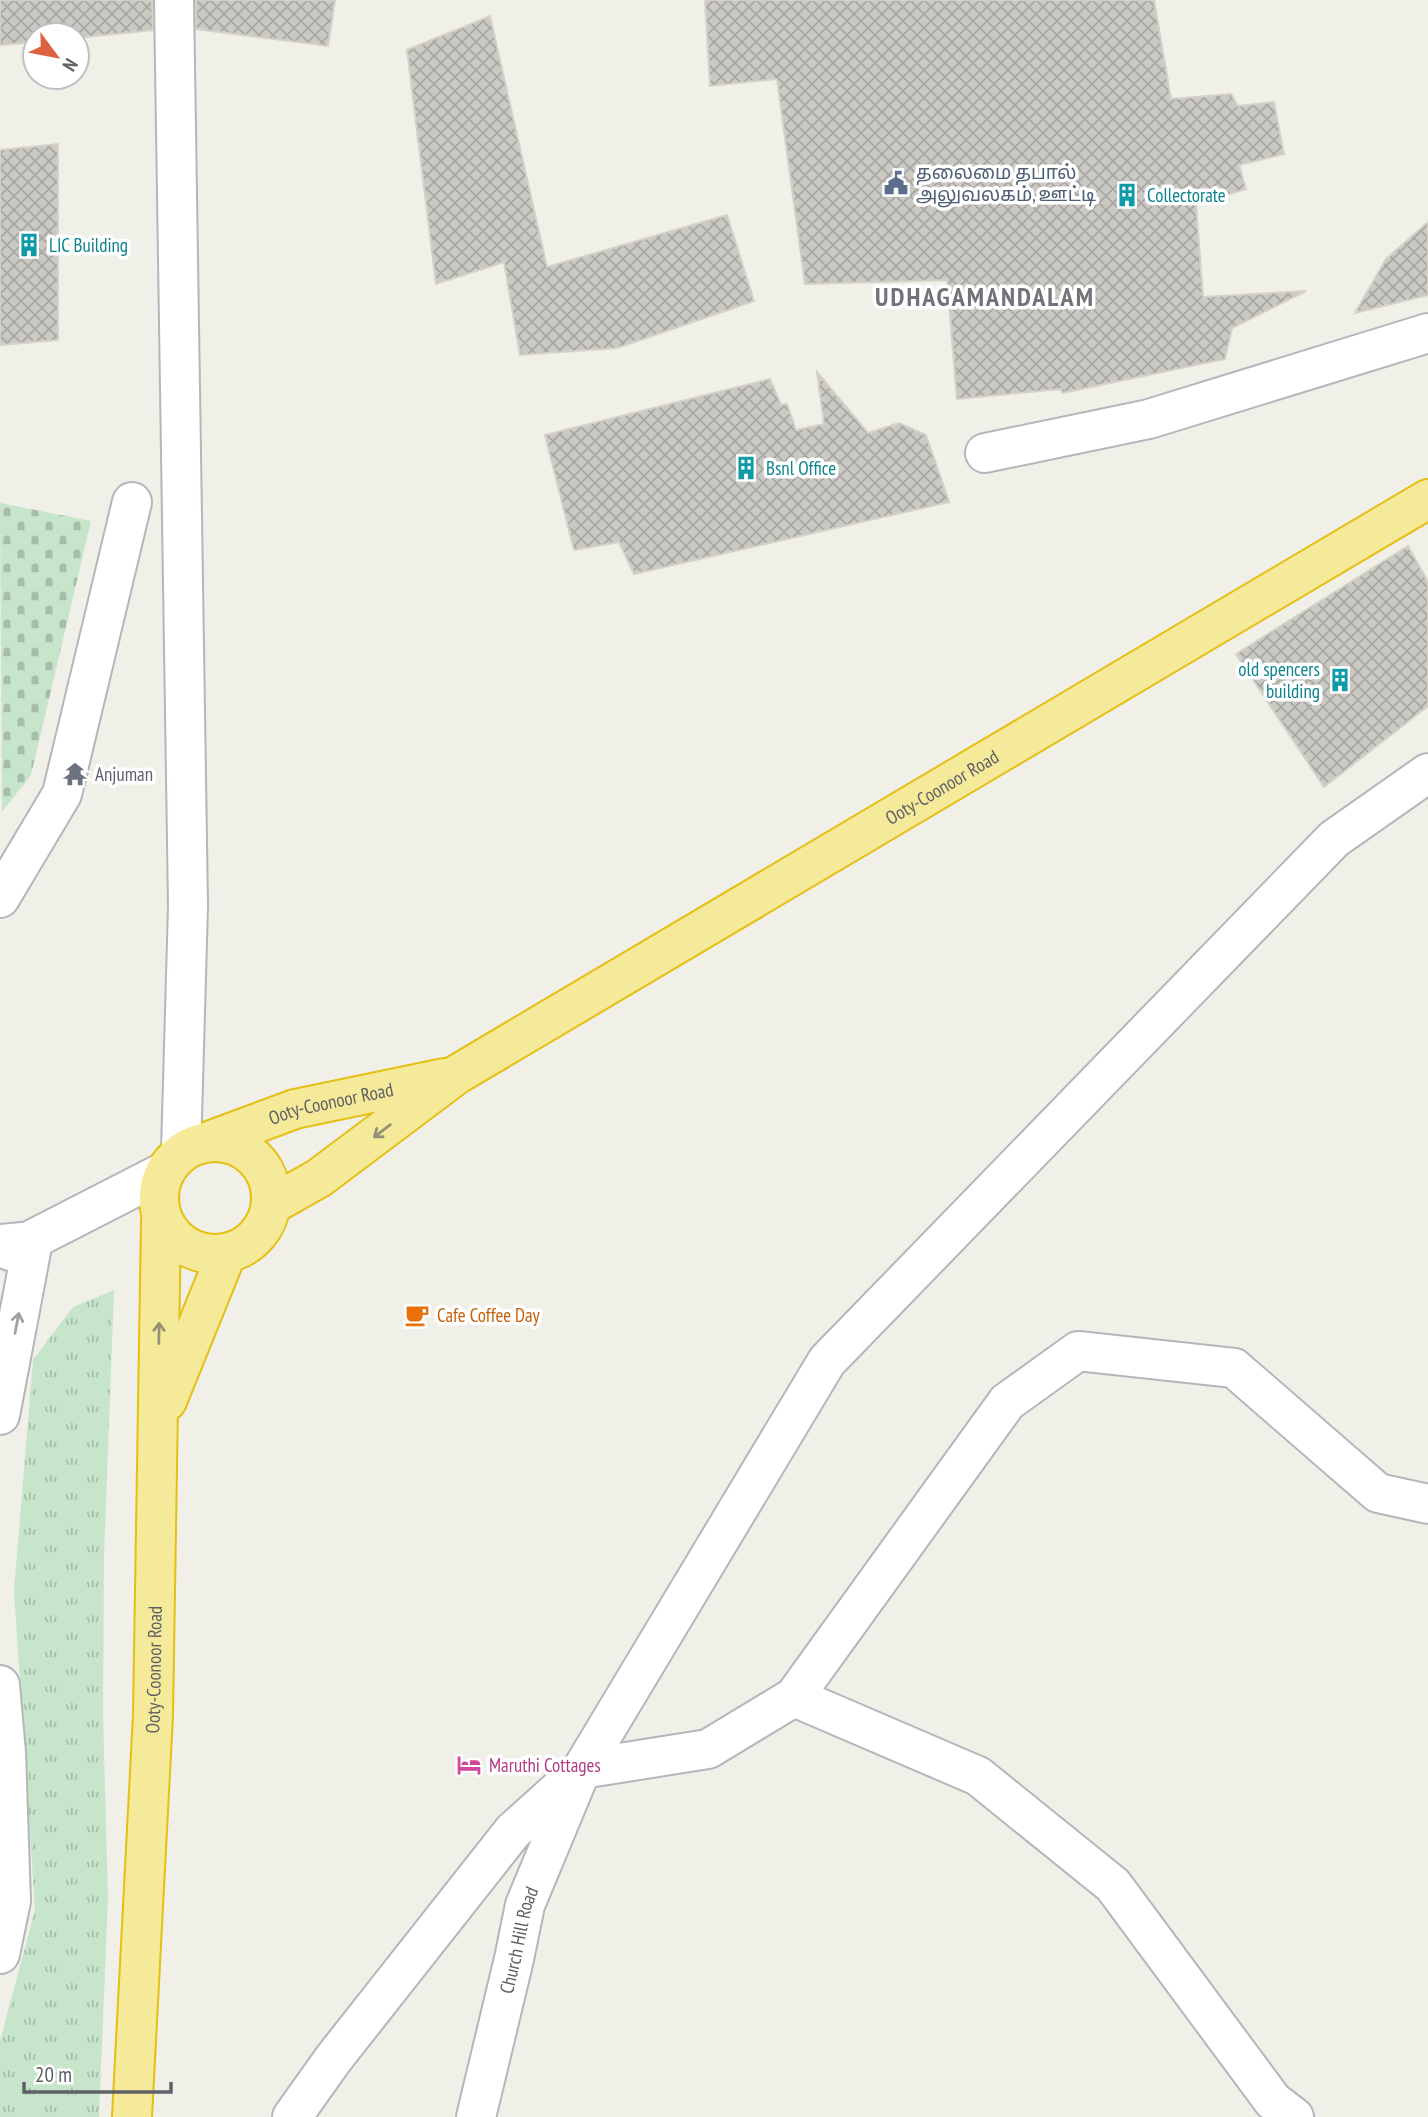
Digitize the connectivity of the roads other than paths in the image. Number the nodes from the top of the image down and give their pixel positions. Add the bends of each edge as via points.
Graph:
1 (174, 0) edge
2 (1428, 333) edge
3 (985, 453) dead end
4 (1428, 499) edge
5 (132, 502) dead end
6 (1428, 773) edge
7 (0, 898) edge
8 (456, 1075) junction
9 (185, 1155) junction
10 (273, 1204) junction
11 (162, 1220) junction
12 (11, 1247) edge
13 (226, 1255) junction
14 (0, 1415) edge
15 (157, 1426) junction
16 (1428, 1504) edge
17 (0, 1685) edge
18 (794, 1697) junction
19 (582, 1769) junction
20 (0, 1955) edge
21 (132, 2117) edge
22 (292, 2117) edge
23 (476, 2117) edge
24 (1294, 2117) edge

1 - 9 street via 188,906
2 - 3 street via 1149,419
4 - 8 highway, Ooty-Coonoor Road
5 - 7 street via 62,794
6 - 19 street via 1334,839 827,1362
8 - 9 highway, Ooty-Coonoor Road via 295,1108
8 -> 10 highway, Ooty-Coonoor Road via 318,1178
9 - 10 highway via 244,1148 263,1166
9 - 11 highway via 158,1196
9 - 12 street
10 - 13 highway via 259,1237
11 - 13 highway via 195,1253
15 -> 11 highway, Ooty-Coonoor Road
14 -> 12 street
13 - 15 highway
15 - 21 highway, Ooty-Coonoor Road via 153,1715
16 - 18 street via 1378,1493 1234,1368 1078,1351 1007,1402
17 - 20 street via 11,1901
18 - 19 street via 708,1749
18 - 24 street via 978,1776 1113,1885 1273,2101
19 - 22 street via 513,1831
19 - 23 street, Church Hill Road via 525,1905

